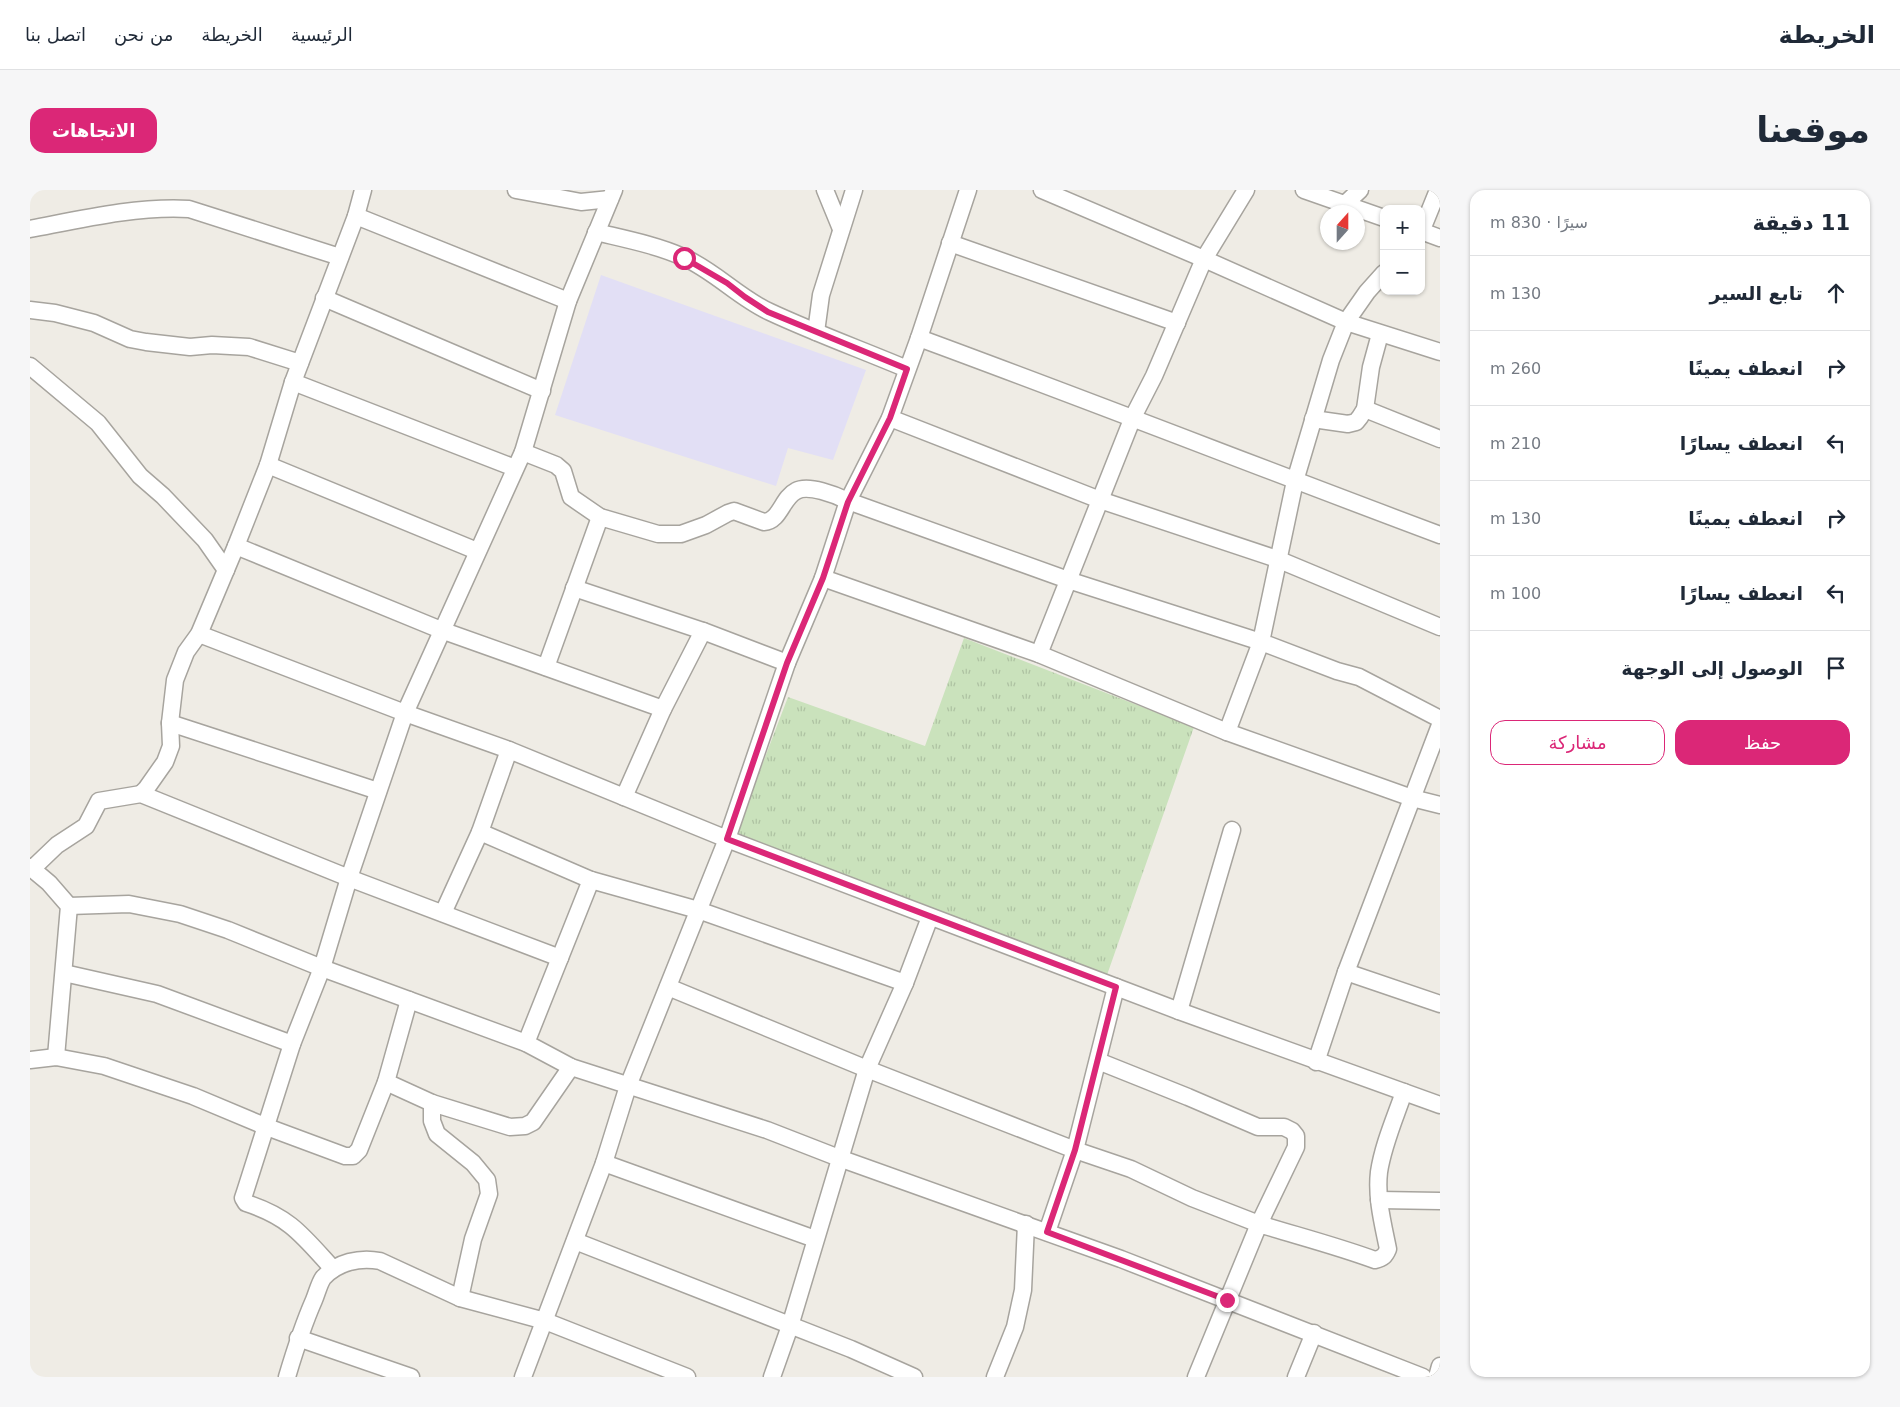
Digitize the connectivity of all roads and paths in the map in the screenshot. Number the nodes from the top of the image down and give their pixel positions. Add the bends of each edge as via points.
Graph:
1 (363, 190) edge
2 (516, 190) edge
3 (825, 190) edge
4 (854, 190) edge
5 (968, 190) edge
6 (1042, 190) edge
7 (1246, 190) edge
8 (1305, 190) edge
9 (1360, 190) edge
10 (1438, 190) edge
11 (612, 195) edge
12 (1345, 204) junction
13 (356, 216) junction
14 (1380, 217) edge
15 (1425, 223) edge
16 (30, 229) edge
17 (842, 229) junction
18 (596, 232) junction
19 (1425, 232) edge
20 (1440, 238) edge
21 (950, 243) junction
22 (340, 256) junction
23 (1204, 259) junction
24 (1380, 277) edge
25 (324, 298) junction
26 (568, 302) junction
27 (30, 310) edge
28 (1346, 322) junction
29 (1177, 323) junction
30 (816, 332) junction
31 (1380, 334) junction
32 (919, 338) junction
33 (1440, 352) edge
34 (300, 363) junction
35 (30, 366) edge
36 (907, 369) junction
37 (293, 382) junction
38 (542, 391) junction
39 (1365, 410) junction
40 (1133, 417) junction
41 (890, 418) junction
42 (1313, 419) junction
43 (1440, 439) edge
44 (523, 452) junction
45 (268, 465) junction
46 (515, 468) junction
47 (1296, 481) junction
48 (1100, 500) junction
49 (848, 502) junction
50 (600, 517) junction
51 (1440, 535) edge
52 (236, 546) junction
53 (477, 551) junction
54 (1277, 559) junction
55 (226, 570) junction
56 (823, 578) junction
57 (1068, 580) junction
58 (574, 588) junction
59 (1440, 627) edge
60 (441, 630) junction
61 (703, 631) junction
62 (199, 634) junction
63 (1260, 642) junction
64 (1039, 654) junction
65 (787, 663) junction
66 (546, 667) junction
67 (663, 709) junction
68 (405, 713) junction
69 (1440, 719) edge
70 (170, 724) junction
71 (1440, 725) edge
72 (1227, 732) junction
73 (509, 750) junction
74 (378, 791) junction
75 (141, 794) junction
76 (624, 797) junction
77 (1412, 798) junction
78 (1440, 805) edge
79 (1232, 830) dead end
80 (480, 832) junction
81 (727, 839) junction
82 (31, 868) edge
83 (350, 878) junction
84 (591, 880) junction
85 (69, 906) junction
86 (698, 910) junction
87 (443, 913) junction
88 (930, 917) junction
89 (560, 958) junction
90 (322, 968) junction
91 (1346, 972) junction
92 (64, 973) junction
93 (905, 983) junction
94 (668, 987) junction
95 (1116, 987) junction
96 (409, 1000) junction
97 (1440, 1004) edge
98 (1179, 1011) junction
99 (526, 1043) junction
100 (292, 1044) junction
101 (56, 1057) junction
102 (30, 1060) edge
103 (1098, 1062) junction
104 (1316, 1062) junction
105 (571, 1067) junction
106 (867, 1069) junction
107 (386, 1082) junction
108 (628, 1086) junction
109 (1404, 1092) junction
110 (432, 1103) junction
111 (1440, 1105) edge
112 (266, 1127) junction
113 (1075, 1150) junction
114 (839, 1158) junction
115 (604, 1163) junction
116 (1379, 1200) junction
117 (1440, 1201) edge
118 (1026, 1224) junction
119 (1259, 1224) junction
120 (1047, 1232) junction
121 (575, 1240) junction
122 (815, 1240) junction
123 (333, 1269) junction
124 (460, 1298) junction
125 (1227, 1300) junction
126 (545, 1321) junction
127 (790, 1326) junction
128 (1314, 1333) junction
129 (298, 1338) junction
130 (1440, 1366) edge
131 (287, 1377) edge
132 (411, 1377) edge
133 (523, 1377) edge
134 (687, 1377) edge
135 (772, 1377) edge
136 (914, 1377) edge
137 (994, 1377) edge
138 (1196, 1377) edge
139 (1296, 1377) edge
140 (1423, 1377) edge
141 (1437, 1377) edge

1 - 13 street
2 - 11 street via 582,202
3 - 17 street
4 - 17 street
5 - 21 street
6 - 23 street
7 - 23 street
8 - 12 street
9 - 12 street
10 - 15 street
11 - 18 street
12 - 14 street
13 - 22 street
13 - 26 street
16 - 22 street via 134,211 188,209
17 - 30 street via 821,295
18 - 26 street
18 - 30 street via 684,258 768,312
19 - 20 street
21 - 29 street
21 - 32 street
22 - 25 street
23 - 28 street
23 - 29 street
24 - 28 street
25 - 34 street
25 - 38 street
26 - 38 street
27 - 34 street via 55,312 146,342 190,347 248,347
28 - 31 street
28 - 42 street via 1330,360
29 - 40 street
30 - 36 street
31 - 33 street
31 - 39 street via 1370,367
32 - 36 street
32 - 40 street
34 - 37 street
35 - 55 street via 98,424 140,476 205,540
36 - 41 street
37 - 45 street
37 - 46 street
38 - 44 street
39 - 42 street via 1356,422 1348,424
39 - 43 street
40 - 47 street
40 - 48 street
41 - 48 street
41 - 49 street
42 - 47 street
44 - 46 street
44 - 50 street via 556,465 563,471 571,497
45 - 52 street
45 - 53 street
46 - 53 street
47 - 51 street
47 - 54 street
48 - 54 street
48 - 57 street
49 - 50 street via 833,494 803,489 795,491 768,522 734,511 700,528 670,535
49 - 56 street
49 - 57 street
50 - 58 street
52 - 55 street
52 - 60 street
53 - 60 street
54 - 59 street
54 - 63 street
55 - 62 street
56 - 64 street
56 - 65 street
57 - 63 street
57 - 64 street
58 - 61 street
58 - 66 street
60 - 66 street
60 - 68 street
61 - 65 street
61 - 67 street
62 - 68 street
62 - 70 street via 186,652 175,680
63 - 69 street via 1359,677
63 - 72 street
64 - 72 street
65 - 81 street
66 - 67 street
67 - 76 street
68 - 73 street
68 - 74 street
70 - 74 street
70 - 75 street via 172,746 165,762
71 - 77 street
72 - 77 street
73 - 76 street
73 - 80 street
74 - 83 street
75 - 82 street via 99,801 86,826
75 - 83 street
76 - 81 street
77 - 78 street
77 - 91 street
79 - 98 street
80 - 84 street
80 - 87 street
81 - 86 street
81 - 88 street
82 - 85 street
83 - 87 street
83 - 90 street
84 - 86 street
84 - 89 street
85 - 90 street via 129,904 180,914
85 - 92 street
86 - 93 street
86 - 94 street
87 - 89 street
88 - 93 street
88 - 95 street
89 - 99 street
90 - 96 street
90 - 100 street
91 - 97 street
91 - 104 street
92 - 100 street via 157,994
92 - 101 street
93 - 106 street
94 - 106 street
94 - 108 street
95 - 98 street
95 - 103 street
96 - 99 street
96 - 107 street
98 - 104 street
99 - 105 street
100 - 112 street
101 - 102 street
101 - 112 street via 104,1066 193,1096
103 - 113 street
103 - 119 street via 1258,1126 1284,1127 1292,1131 1296,1136 1296,1147
104 - 109 street
105 - 108 street
105 - 110 street via 526,1126 510,1127
106 - 113 street
106 - 114 street
107 - 110 street
107 - 112 street via 359,1150 353,1156 345,1156
108 - 114 street via 767,1130
108 - 115 street
109 - 111 street
109 - 116 street via 1382,1157
110 - 124 street via 432,1121 437,1134 473,1162 487,1180 489,1194 473,1239
112 - 123 street via 243,1198 295,1227
113 - 119 street via 1131,1169 1192,1198
113 - 120 street
114 - 118 street
114 - 122 street
115 - 121 street
115 - 122 street
116 - 117 street
116 - 119 street via 1388,1248 1385,1255 1375,1260
118 - 120 street
118 - 137 street via 1023,1290 1015,1327
119 - 125 street
120 - 125 street
121 - 126 street
121 - 127 street
122 - 127 street
123 - 124 street via 346,1262 380,1261
123 - 129 street via 322,1280
124 - 126 street
125 - 128 street
125 - 138 street
126 - 133 street
126 - 134 street
127 - 135 street
127 - 136 street
128 - 139 street
128 - 140 street
129 - 131 street
129 - 132 street
130 - 141 street

